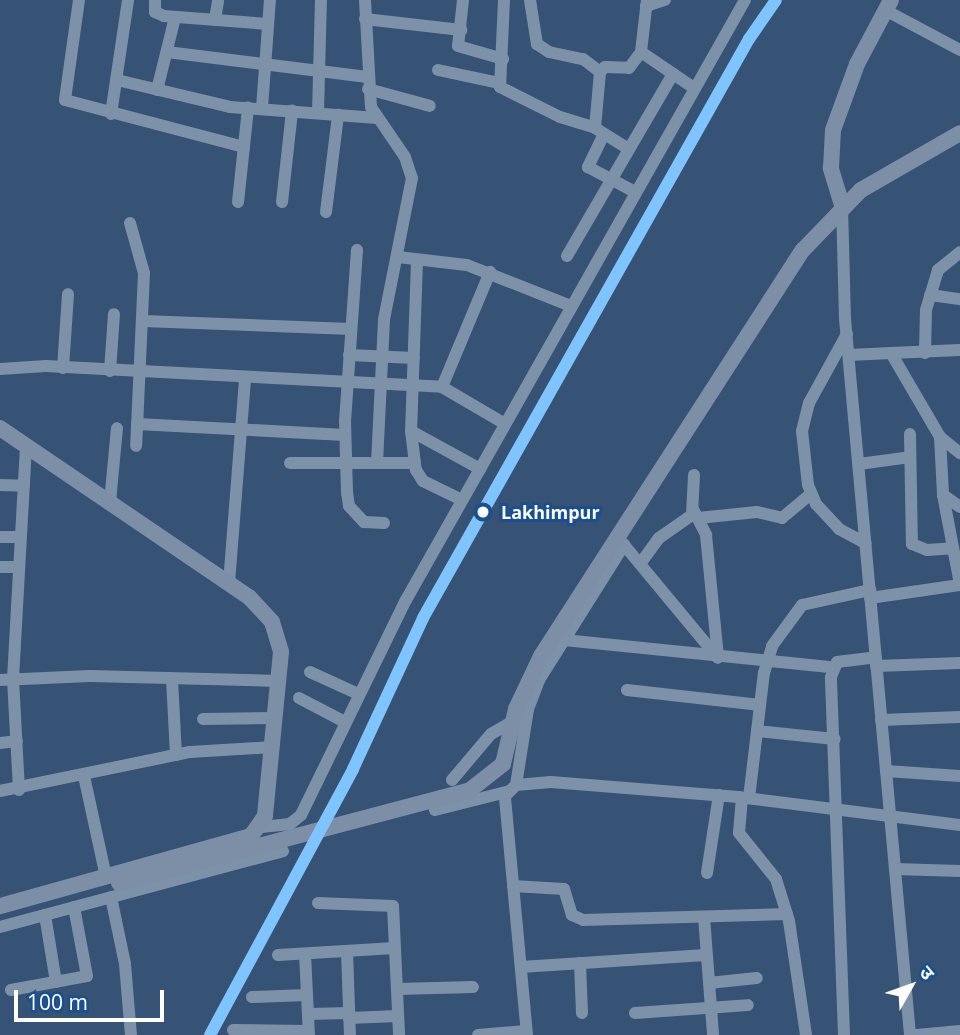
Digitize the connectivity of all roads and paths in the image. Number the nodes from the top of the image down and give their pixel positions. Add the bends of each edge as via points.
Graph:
1 (79, 0) edge
2 (128, 0) edge
3 (155, 0) edge
4 (218, 0) edge
5 (270, 0) edge
6 (321, 0) edge
7 (365, 0) edge
8 (463, 0) edge
9 (504, 0) edge
10 (530, 0) edge
11 (665, 0) edge
12 (745, 0) edge
13 (647, 3) edge
14 (888, 5) edge
15 (175, 17) junction
16 (365, 19) junction
17 (215, 20) junction
18 (268, 24) junction
19 (461, 30) junction
20 (958, 45) edge
21 (167, 52) junction
22 (641, 52) junction
23 (502, 59) junction
24 (265, 64) junction
25 (438, 70) dead end
26 (320, 71) junction
27 (600, 72) junction
28 (673, 74) junction
29 (117, 79) junction
30 (367, 83) junction
31 (499, 83) junction
32 (694, 88) junction
33 (157, 90) junction
34 (430, 106) dead end
35 (248, 108) junction
36 (262, 108) junction
37 (292, 111) junction
38 (318, 113) junction
39 (111, 114) junction
40 (338, 115) junction
41 (377, 118) junction
42 (599, 131) junction
43 (960, 133) edge
44 (244, 147) junction
45 (627, 148) junction
46 (608, 179) junction
47 (635, 192) junction
48 (237, 202) dead end
49 (282, 202) dead end
50 (842, 205) junction
51 (326, 212) dead end
52 (130, 223) dead end
53 (357, 250) dead end
54 (960, 252) edge
55 (567, 256) dead end
56 (398, 257) junction
57 (417, 261) junction
58 (490, 272) junction
59 (68, 294) dead end
60 (930, 296) junction
61 (960, 299) edge
62 (571, 306) junction
63 (114, 314) dead end
64 (143, 321) junction
65 (351, 328) junction
66 (847, 334) junction
67 (960, 350) edge
68 (925, 353) junction
69 (891, 354) junction
70 (349, 355) junction
71 (849, 355) junction
72 (383, 357) junction
73 (414, 358) junction
74 (63, 368) junction
75 (0, 369) edge
76 (110, 371) junction
77 (141, 373) junction
78 (245, 379) junction
79 (347, 384) junction
80 (382, 385) junction
81 (412, 387) junction
82 (442, 387) junction
83 (137, 424) junction
84 (505, 424) junction
85 (0, 428) edge
86 (117, 428) dead end
87 (411, 431) junction
88 (242, 432) junction
89 (910, 433) dead end
90 (345, 435) junction
91 (940, 437) junction
92 (26, 445) junction
93 (136, 446) dead end
94 (960, 453) edge
95 (910, 457) junction
96 (290, 463) dead end
97 (415, 463) junction
98 (346, 464) junction
99 (377, 464) junction
100 (859, 464) junction
101 (480, 469) junction
102 (694, 475) dead end
103 (0, 485) edge
104 (24, 486) junction
105 (811, 494) junction
106 (943, 495) junction
107 (462, 500) junction
108 (110, 502) junction
109 (960, 507) edge
110 (696, 514) junction
111 (384, 523) dead end
112 (0, 537) edge
113 (19, 537) junction
114 (621, 541) junction
115 (865, 542) junction
116 (953, 548) junction
117 (640, 564) junction
118 (0, 567) edge
119 (18, 567) junction
120 (229, 583) junction
121 (960, 585) edge
122 (870, 594) junction
123 (564, 640) junction
124 (718, 658) junction
125 (876, 661) junction
126 (960, 663) edge
127 (766, 664) junction
128 (832, 667) junction
129 (310, 672) dead end
130 (7, 679) edge
131 (172, 679) junction
132 (278, 681) junction
133 (627, 690) dead end
134 (356, 693) junction
135 (299, 698) dead end
136 (760, 705) junction
137 (522, 712) junction
138 (275, 718) junction
139 (960, 718) edge
140 (203, 719) dead end
141 (881, 720) junction
142 (343, 721) junction
143 (757, 731) junction
144 (835, 739) junction
145 (17, 741) junction
146 (0, 743) edge
147 (273, 747) junction
148 (176, 755) junction
149 (886, 771) junction
150 (84, 776) junction
151 (960, 776) edge
152 (452, 780) dead end
153 (513, 788) junction
154 (19, 790) junction
155 (0, 791) edge
156 (719, 795) junction
157 (745, 798) junction
158 (837, 808) junction
159 (435, 810) dead end
160 (890, 814) junction
161 (960, 825) edge
162 (261, 827) junction
163 (283, 851) dead end
164 (895, 869) junction
165 (960, 871) edge
166 (707, 873) dead end
167 (106, 877) junction
168 (513, 886) junction
169 (111, 897) junction
170 (318, 903) dead end
171 (0, 906) edge
172 (74, 907) junction
173 (0, 915) edge
174 (45, 915) junction
175 (787, 915) junction
176 (704, 917) junction
177 (0, 928) edge
178 (396, 948) junction
179 (347, 951) junction
180 (305, 954) junction
181 (278, 955) dead end
182 (706, 955) junction
183 (580, 963) junction
184 (521, 967) junction
185 (757, 978) dead end
186 (56, 982) junction
187 (709, 983) junction
188 (473, 987) dead end
189 (397, 989) junction
190 (11, 990) dead end
191 (307, 995) junction
192 (252, 996) dead end
193 (748, 1005) dead end
194 (710, 1008) junction
195 (582, 1013) dead end
196 (635, 1013) dead end
197 (308, 1014) junction
198 (349, 1015) junction
199 (398, 1016) junction
200 (233, 1030) dead end
201 (960, 1031) edge
202 (309, 1033) edge
203 (527, 1033) edge
204 (131, 1035) edge
205 (350, 1035) edge
206 (399, 1035) edge
207 (478, 1035) edge
208 (713, 1035) edge
209 (806, 1035) edge
210 (844, 1035) edge
211 (910, 1035) edge
212 (916, 1035) edge

1 - 39 street via 62,95 69,103
2 - 29 street
3 - 15 street via 155,12
4 - 17 street
5 - 18 street
6 - 26 street
7 - 16 street
8 - 19 street
9 - 23 street
10 - 27 street via 537,44 549,52 583,59
11 - 13 street
12 - 32 street
13 - 22 street
14 - 20 street
14 - 50 main road via 857,64 833,130 831,168
15 - 17 street
15 - 21 street
16 - 19 street
16 - 30 street
17 - 18 street
18 - 24 street
19 - 23 street via 461,48
21 - 24 street
21 - 33 street
22 - 27 street via 629,68 605,67
22 - 28 street
23 - 31 street
24 - 26 street
24 - 36 street
25 - 31 street
26 - 30 street
26 - 38 street
27 - 42 street
28 - 32 street
28 - 45 street
29 - 33 street
29 - 39 street
30 - 34 street
30 - 41 street
31 - 42 street via 507,94
32 - 47 street
33 - 35 street
35 - 36 street
35 - 44 street
36 - 37 street
37 - 38 street
37 - 49 street
38 - 40 street
39 - 44 street
40 - 41 street
40 - 51 street
41 - 56 street via 411,168
42 - 45 street
42 - 46 street via 587,162
43 - 50 main road
44 - 48 street
45 - 46 street
46 - 47 street
46 - 55 street
47 - 62 street
50 - 66 street
50 - 114 main road via 774,292
52 - 64 street via 144,274
53 - 65 street
54 - 60 street via 942,264
56 - 57 street
56 - 72 street via 384,320
57 - 58 street
57 - 73 street
58 - 62 street
58 - 82 street
59 - 74 street
60 - 61 street
60 - 68 street
62 - 84 street
63 - 76 street
64 - 65 street
64 - 77 street
65 - 70 street
66 - 71 street
66 - 105 street via 802,421
67 - 68 street
68 - 69 street
69 - 71 street
69 - 91 street
70 - 72 street
70 - 79 street
71 - 100 street
72 - 73 street
72 - 80 street
73 - 81 street
74 - 75 street
74 - 76 street
76 - 77 street
77 - 78 street
77 - 83 street
78 - 79 street
78 - 88 street
79 - 80 street
79 - 90 street
80 - 81 street
80 - 99 street
81 - 82 street
81 - 87 street
82 - 84 street
83 - 88 street
83 - 93 street
84 - 101 street
85 - 92 main road
86 - 108 street
87 - 97 street
87 - 101 street
88 - 90 street
88 - 120 street
89 - 95 street
90 - 98 street
91 - 94 street
91 - 106 street
92 - 104 street
92 - 108 main road
95 - 100 street
95 - 116 street via 912,544 927,551
96 - 98 street
97 - 99 street
97 - 107 street via 423,481
98 - 99 street
98 - 111 street via 349,506 364,522
100 - 115 street
101 - 107 street
102 - 110 street
103 - 104 street
104 - 113 street
105 - 110 street via 782,518 757,512
105 - 115 street via 830,522
106 - 109 street
106 - 116 street
107 - 134 street
108 - 120 main road
110 - 117 street via 659,538
110 - 124 street via 706,535
112 - 113 street
113 - 119 street
114 - 117 street
114 - 123 street
114 - 137 main road via 532,671
115 - 122 street
116 - 121 street
117 - 124 street
118 - 119 street
119 - 130 street
120 - 132 main road via 272,622 281,652
121 - 122 street
122 - 125 street
122 - 127 street via 802,605 772,646
123 - 124 street
123 - 137 street
124 - 127 street
125 - 126 street
125 - 128 street via 837,662
125 - 141 street
127 - 128 street
127 - 136 street
128 - 144 street
129 - 134 street
130 - 131 street
130 - 145 street
131 - 132 street
131 - 148 street
132 - 138 main road
133 - 136 street
134 - 142 street
135 - 142 street
136 - 143 street
137 - 152 street via 501,726
137 - 153 street
137 - 173 main road, bridge via 503,764 470,790
138 - 140 street
138 - 147 main road
139 - 141 street
141 - 149 street
142 - 162 street via 295,821
143 - 144 street
143 - 157 street
144 - 158 street
145 - 146 street
145 - 154 street
147 - 148 street
147 - 162 main road
148 - 150 street
149 - 151 street
149 - 160 street
150 - 154 street
150 - 167 street
153 - 156 street via 541,781
153 - 159 street
153 - 168 street via 505,796
154 - 155 street
156 - 157 street
156 - 166 street
157 - 158 street
157 - 175 street via 738,833 776,879
158 - 160 street
158 - 210 street
160 - 161 street
160 - 164 street
162 - 167 main road via 237,842
163 - 169 street
164 - 165 street
164 - 211 street
167 - 171 main road
168 - 176 street via 564,889 572,915 583,920
168 - 184 street
169 - 172 street
169 - 204 street via 125,964
170 - 178 street via 390,903
172 - 174 street
172 - 186 street via 88,972
174 - 177 street
174 - 186 street
175 - 176 street
175 - 209 street
176 - 182 street
178 - 179 street
178 - 189 street
179 - 180 street
179 - 198 street
180 - 181 street
180 - 191 street
182 - 183 street
182 - 187 street
183 - 184 street
183 - 195 street
184 - 203 street
185 - 187 street
186 - 190 street
187 - 194 street
188 - 189 street
189 - 199 street
191 - 192 street
191 - 197 street
193 - 194 street
194 - 196 street
194 - 208 street
197 - 198 street
197 - 202 street
198 - 199 street
198 - 205 street
199 - 206 street
200 - 202 street
201 - 212 street
203 - 207 street

